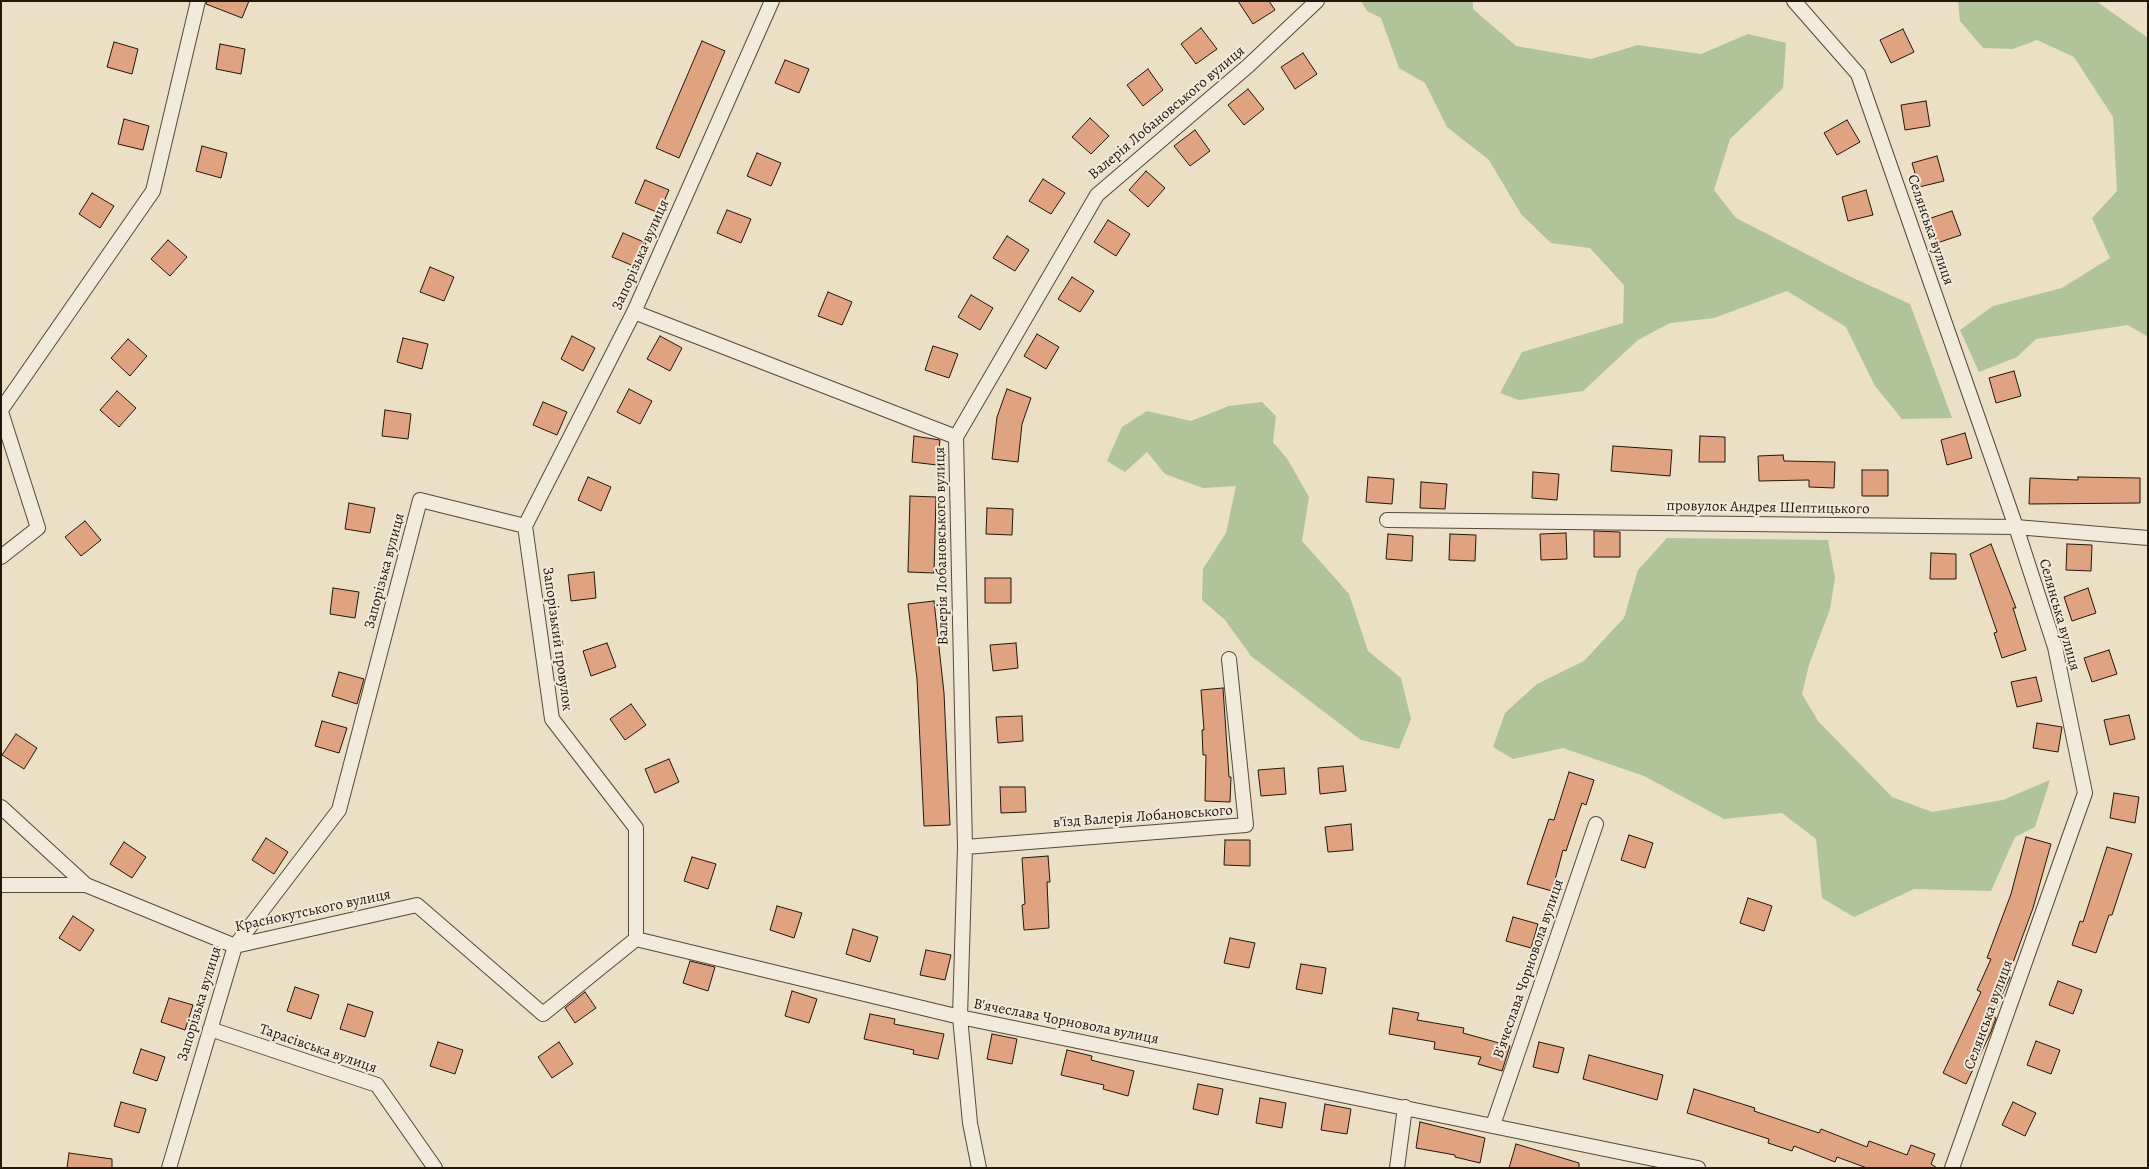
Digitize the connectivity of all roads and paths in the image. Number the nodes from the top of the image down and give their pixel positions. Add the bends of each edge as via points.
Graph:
1 (198, 1) edge
2 (772, 1) edge
3 (1317, 1) edge
4 (1794, 1) edge
5 (634, 312) junction
6 (1, 411) edge
7 (956, 437) junction
8 (1387, 520) dead end
9 (525, 526) junction
10 (2016, 527) junction
11 (2148, 538) edge
12 (1, 557) edge
13 (1229, 658) dead end
14 (1, 808) edge
15 (1596, 824) dead end
16 (965, 847) junction
17 (1, 885) edge
18 (86, 885) junction
19 (636, 939) junction
20 (234, 946) junction
21 (960, 1017) junction
22 (210, 1029) junction
23 (1405, 1107) junction
24 (1493, 1125) junction
25 (169, 1168) edge
26 (435, 1168) edge
27 (979, 1168) edge
28 (1396, 1168) edge
29 (1698, 1168) edge
30 (1952, 1168) edge

1 - 6 street via 153,191
2 - 5 street, Запорізька вулиця
3 - 7 street, Валерія Лобановського вулиця via 1248,66 1097,194
4 - 10 street, Селянська вулиця via 1858,74
5 - 7 street
5 - 9 street, Запорізька вулиця
6 - 12 street via 38,528
7 - 16 street, Валерія Лобановського вулиця
8 - 10 street, провулок Андрея Шептицького
9 - 19 street, Запорізький провулок via 552,719 636,828
9 - 20 street, Запорізька вулиця via 420,500 339,810
10 - 11 street, провулок Андрея Шептицького
10 - 30 street, Селянська вулиця via 2055,647 2085,793
13 - 16 street, в’їзд Валерія Лобановського via 1246,825
14 - 18 street
15 - 24 street, В'ячеслава Чорновола вулиця
16 - 21 street, Валерія Лобановського вулиця
17 - 18 street, Краснокутського вулиця
18 - 20 street, Краснокутського вулиця
19 - 20 street, Краснокутського вулиця via 543,1014 417,905
19 - 21 street, В'ячеслава Чорновола вулиця
20 - 22 street, Запорізька вулиця
21 - 23 street, В'ячеслава Чорновола вулиця
21 - 27 street, Валерія Лобановського вулиця via 970,1123
22 - 25 street, Запорізька вулиця
22 - 26 street, Тарасівська вулиця via 377,1085
23 - 24 street, В'ячеслава Чорновола вулиця
23 - 28 street
24 - 29 street, В'ячеслава Чорновола вулиця

